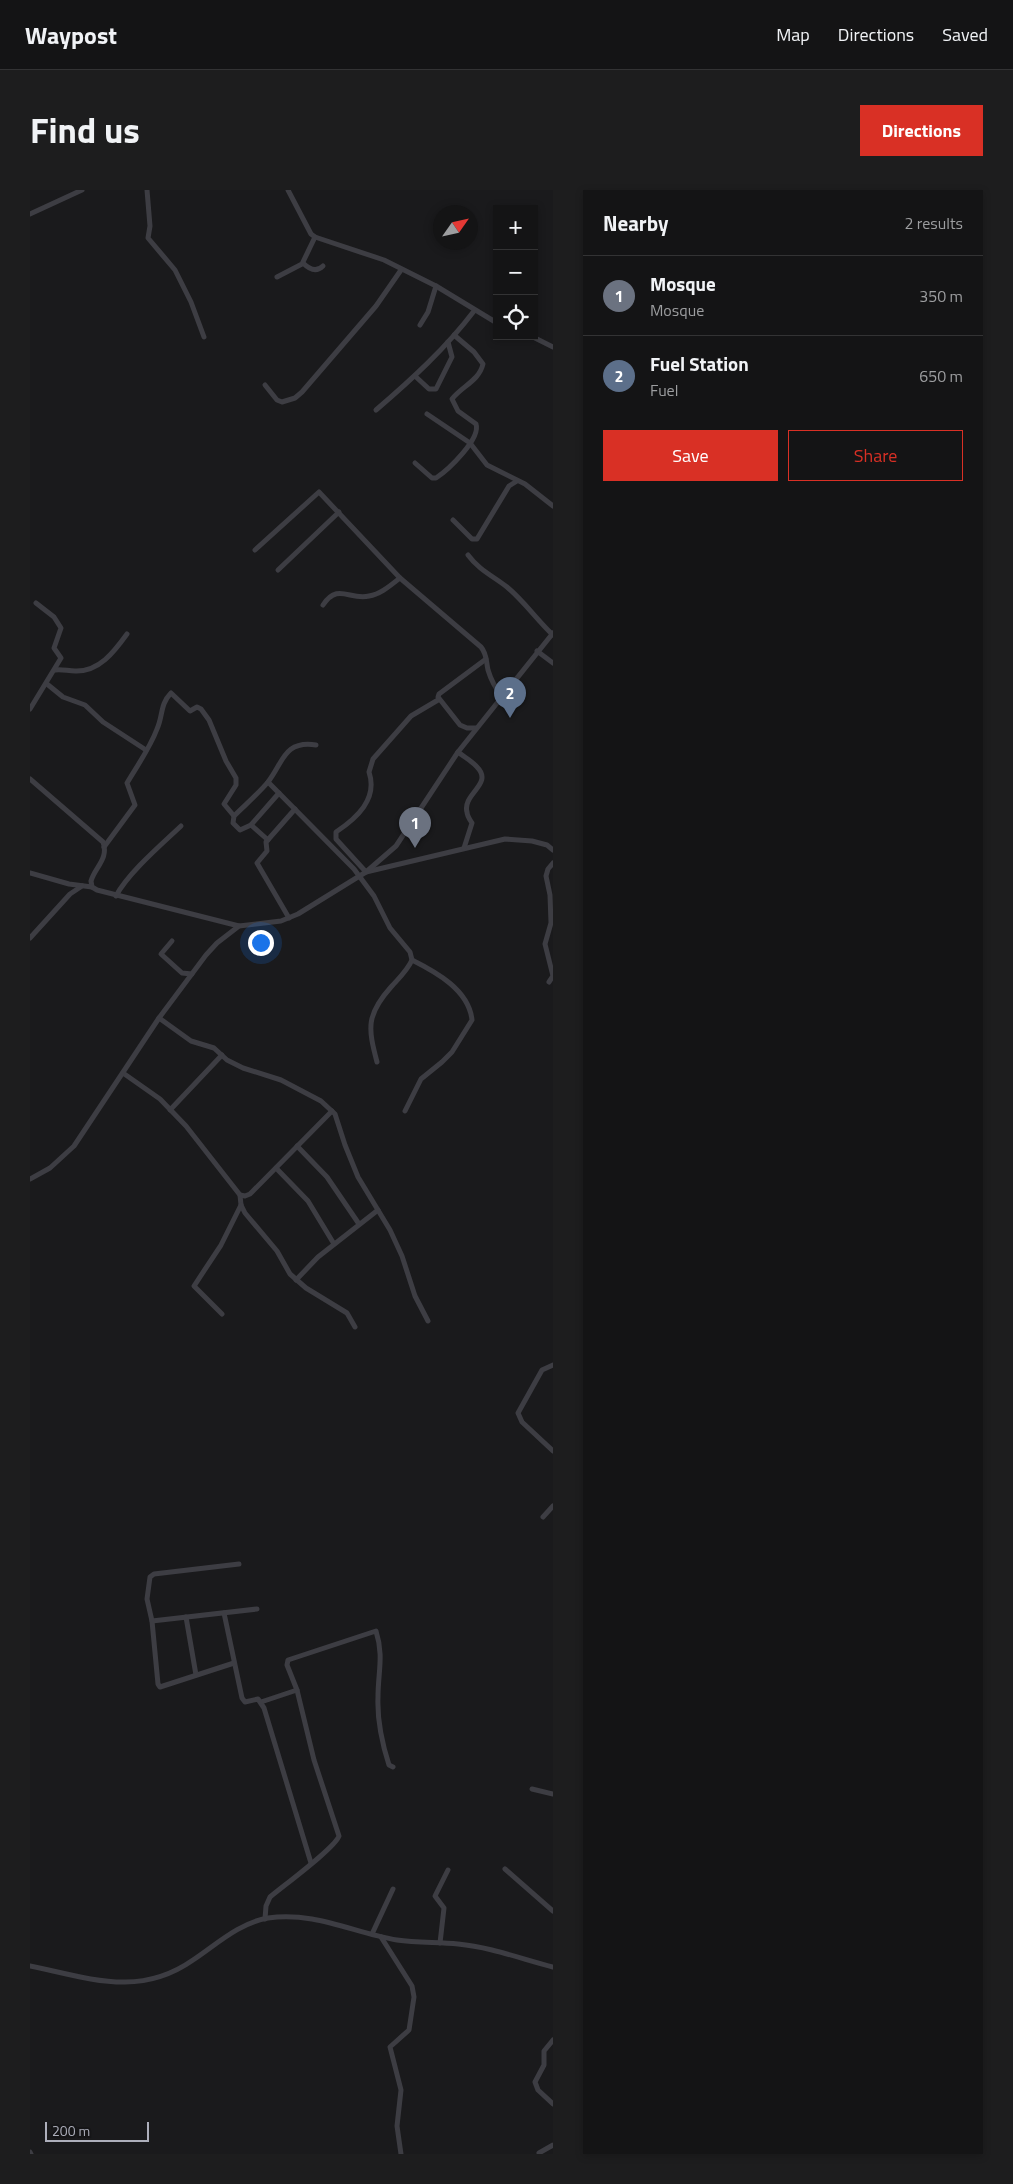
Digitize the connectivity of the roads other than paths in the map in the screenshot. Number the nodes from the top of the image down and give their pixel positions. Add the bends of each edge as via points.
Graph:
1 (82, 190) edge
2 (147, 190) edge
3 (288, 190) edge
4 (30, 214) edge
5 (315, 237) junction
6 (303, 263) junction
7 (323, 266) dead end
8 (401, 270) junction
9 (278, 277) dead end
10 (436, 286) junction
11 (474, 311) junction
12 (493, 321) edge
13 (420, 325) dead end
14 (454, 335) junction
15 (204, 337) dead end
16 (538, 340) edge
17 (448, 342) junction
18 (553, 347) edge
19 (415, 376) junction
20 (265, 385) dead end
21 (376, 410) dead end
22 (427, 414) dead end
23 (470, 443) junction
24 (416, 463) dead end
25 (518, 481) junction
26 (553, 505) edge
27 (339, 512) junction
28 (453, 520) dead end
29 (255, 550) dead end
30 (468, 555) dead end
31 (278, 570) dead end
32 (400, 578) junction
33 (36, 603) dead end
34 (323, 605) dead end
35 (127, 634) dead end
36 (553, 634) edge
37 (537, 651) junction
38 (486, 659) junction
39 (553, 663) edge
40 (55, 670) junction
41 (47, 684) junction
42 (502, 696) junction
43 (438, 700) junction
44 (30, 709) edge
45 (476, 728) junction
46 (316, 745) dead end
47 (146, 750) junction
48 (458, 752) junction
49 (30, 779) edge
50 (268, 782) junction
51 (279, 793) junction
52 (295, 809) junction
53 (234, 816) junction
54 (251, 825) junction
55 (181, 826) dead end
56 (268, 840) junction
57 (104, 847) junction
58 (464, 848) junction
59 (553, 850) edge
60 (553, 863) edge
61 (366, 872) junction
62 (30, 873) edge
63 (360, 876) junction
64 (82, 886) junction
65 (92, 886) junction
66 (116, 896) junction
67 (289, 918) junction
68 (226, 923) junction
69 (239, 926) junction
70 (228, 934) junction
71 (30, 938) edge
72 (172, 941) dead end
73 (412, 960) junction
74 (192, 974) junction
75 (548, 982) dead end
76 (160, 1018) junction
77 (222, 1055) junction
78 (378, 1062) dead end
79 (122, 1073) junction
80 (170, 1110) junction
81 (332, 1111) junction
82 (405, 1111) dead end
83 (297, 1146) junction
84 (276, 1168) junction
85 (30, 1179) edge
86 (240, 1195) junction
87 (241, 1205) junction
88 (378, 1210) junction
89 (359, 1224) junction
90 (334, 1244) junction
91 (296, 1280) junction
92 (222, 1314) dead end
93 (428, 1321) dead end
94 (355, 1327) dead end
95 (553, 1365) edge
96 (553, 1451) edge
97 (553, 1506) edge
98 (542, 1517) dead end
99 (240, 1564) dead end
100 (258, 1609) dead end
101 (224, 1613) junction
102 (186, 1617) junction
103 (152, 1621) junction
104 (234, 1664) junction
105 (196, 1675) junction
106 (297, 1690) junction
107 (261, 1702) junction
108 (393, 1767) dead end
109 (532, 1789) dead end
110 (553, 1794) edge
111 (311, 1862) junction
112 (505, 1869) dead end
113 (448, 1870) dead end
114 (393, 1889) dead end
115 (553, 1912) edge
116 (265, 1918) junction
117 (372, 1934) junction
118 (381, 1937) junction
119 (440, 1943) junction
120 (30, 1966) edge
121 (553, 1967) edge
122 (553, 2040) edge
123 (553, 2104) edge
124 (553, 2145) edge
125 (538, 2153) edge
126 (402, 2154) edge

1 - 4 street
2 - 15 street via 148,238 175,270
3 - 5 street
5 - 6 street
5 - 8 street via 378,257
6 - 7 street via 313,270
6 - 9 street
8 - 10 street
8 - 20 street via 376,306 295,398 282,402 277,400
10 - 11 street
10 - 13 street
11 - 12 street
11 - 14 street
14 - 17 street
14 - 23 street via 483,364 477,377 452,399 458,411 477,426
16 - 18 street
17 - 19 street
17 - 19 street via 452,357 436,389 429,389
19 - 21 street
22 - 23 street
23 - 24 street via 457,460 436,478
23 - 25 street via 487,465
25 - 26 street
25 - 28 street via 509,486 477,539 472,539
27 - 29 street via 317,493
27 - 31 street
27 - 32 street
30 - 36 street via 486,573 506,586
32 - 34 street via 369,597 340,593
32 - 38 street via 481,647
33 - 40 street via 54,617 61,628 54,648 61,658
35 - 40 street via 96,667
36 - 37 street
37 - 39 street
37 - 42 street
38 - 42 street via 496,689
38 - 43 street via 439,694
40 - 41 street
41 - 44 street
41 - 47 street via 64,697 85,706
42 - 45 street
43 - 45 street via 463,727
43 - 61 street via 411,716 373,759 368,772 372,781 370,794 357,816 336,832 336,840
45 - 48 street
46 - 50 street via 307,743 285,753
47 - 53 street via 171,693 188,710 201,709 236,778 236,785 224,804
47 - 57 street via 126,785 134,805
48 - 58 street via 483,776 482,783 467,801 467,813 472,823
48 - 61 street via 403,838
49 - 57 street via 98,837
50 - 51 street
50 - 53 street
51 - 52 street
51 - 54 street
52 - 56 street
52 - 63 street
53 - 54 street via 236,828 240,830
54 - 56 street
55 - 66 street via 120,888
56 - 67 street via 266,854 257,863
57 - 65 street via 103,860 90,881
58 - 59 street via 517,839 547,845
58 - 61 street
60 - 75 street via 546,876 551,923 545,944 553,976
61 - 63 street
62 - 64 street
63 - 67 street
63 - 73 street via 390,928 410,952
64 - 65 street
64 - 71 street via 70,894
65 - 66 street via 102,893
66 - 68 street
67 - 69 street
68 - 69 street
68 - 70 street
69 - 70 street
70 - 74 street
72 - 74 street via 161,954 182,973
73 - 78 street via 372,1012 371,1040
73 - 82 street via 454,987 468,1006 472,1020 452,1052 421,1079
74 - 76 street
76 - 77 street via 191,1041 214,1048
76 - 79 street
77 - 80 street
77 - 81 street via 243,1068 281,1080 321,1101
79 - 80 street
79 - 85 street via 69,1152
80 - 86 street via 190,1130
81 - 83 street
81 - 88 street via 358,1177
83 - 84 street
83 - 89 street via 327,1177
84 - 86 street via 250,1194
84 - 90 street via 308,1201
86 - 87 street
87 - 91 street
87 - 92 street via 221,1245 194,1286
88 - 89 street
88 - 93 street via 402,1256 415,1296
89 - 90 street
90 - 91 street
91 - 94 street via 343,1309
95 - 96 street via 542,1370 518,1413 522,1422
97 - 98 street
99 - 103 street via 152,1575 147,1599
100 - 101 street
101 - 102 street
101 - 104 street
102 - 103 street
102 - 105 street
103 - 105 street via 160,1687
104 - 105 street
104 - 107 street via 242,1698 245,1702 258,1699
106 - 107 street
106 - 108 street via 288,1660 376,1631 381,1668 378,1697 381,1738 389,1766
106 - 111 street via 314,1760 339,1836
107 - 111 street
109 - 110 street
111 - 116 street via 270,1897
112 - 115 street
113 - 119 street via 435,1896 444,1908
114 - 117 street
116 - 117 street via 310,1918
116 - 120 street via 234,1931 172,1973 141,1982 115,1982
117 - 118 street
118 - 119 street
118 - 126 street via 412,1986 414,1996 409,2030 390,2047 401,2090 397,2126
119 - 121 street via 480,1948
122 - 123 street via 544,2050 544,2065 535,2082 538,2090
124 - 125 street

